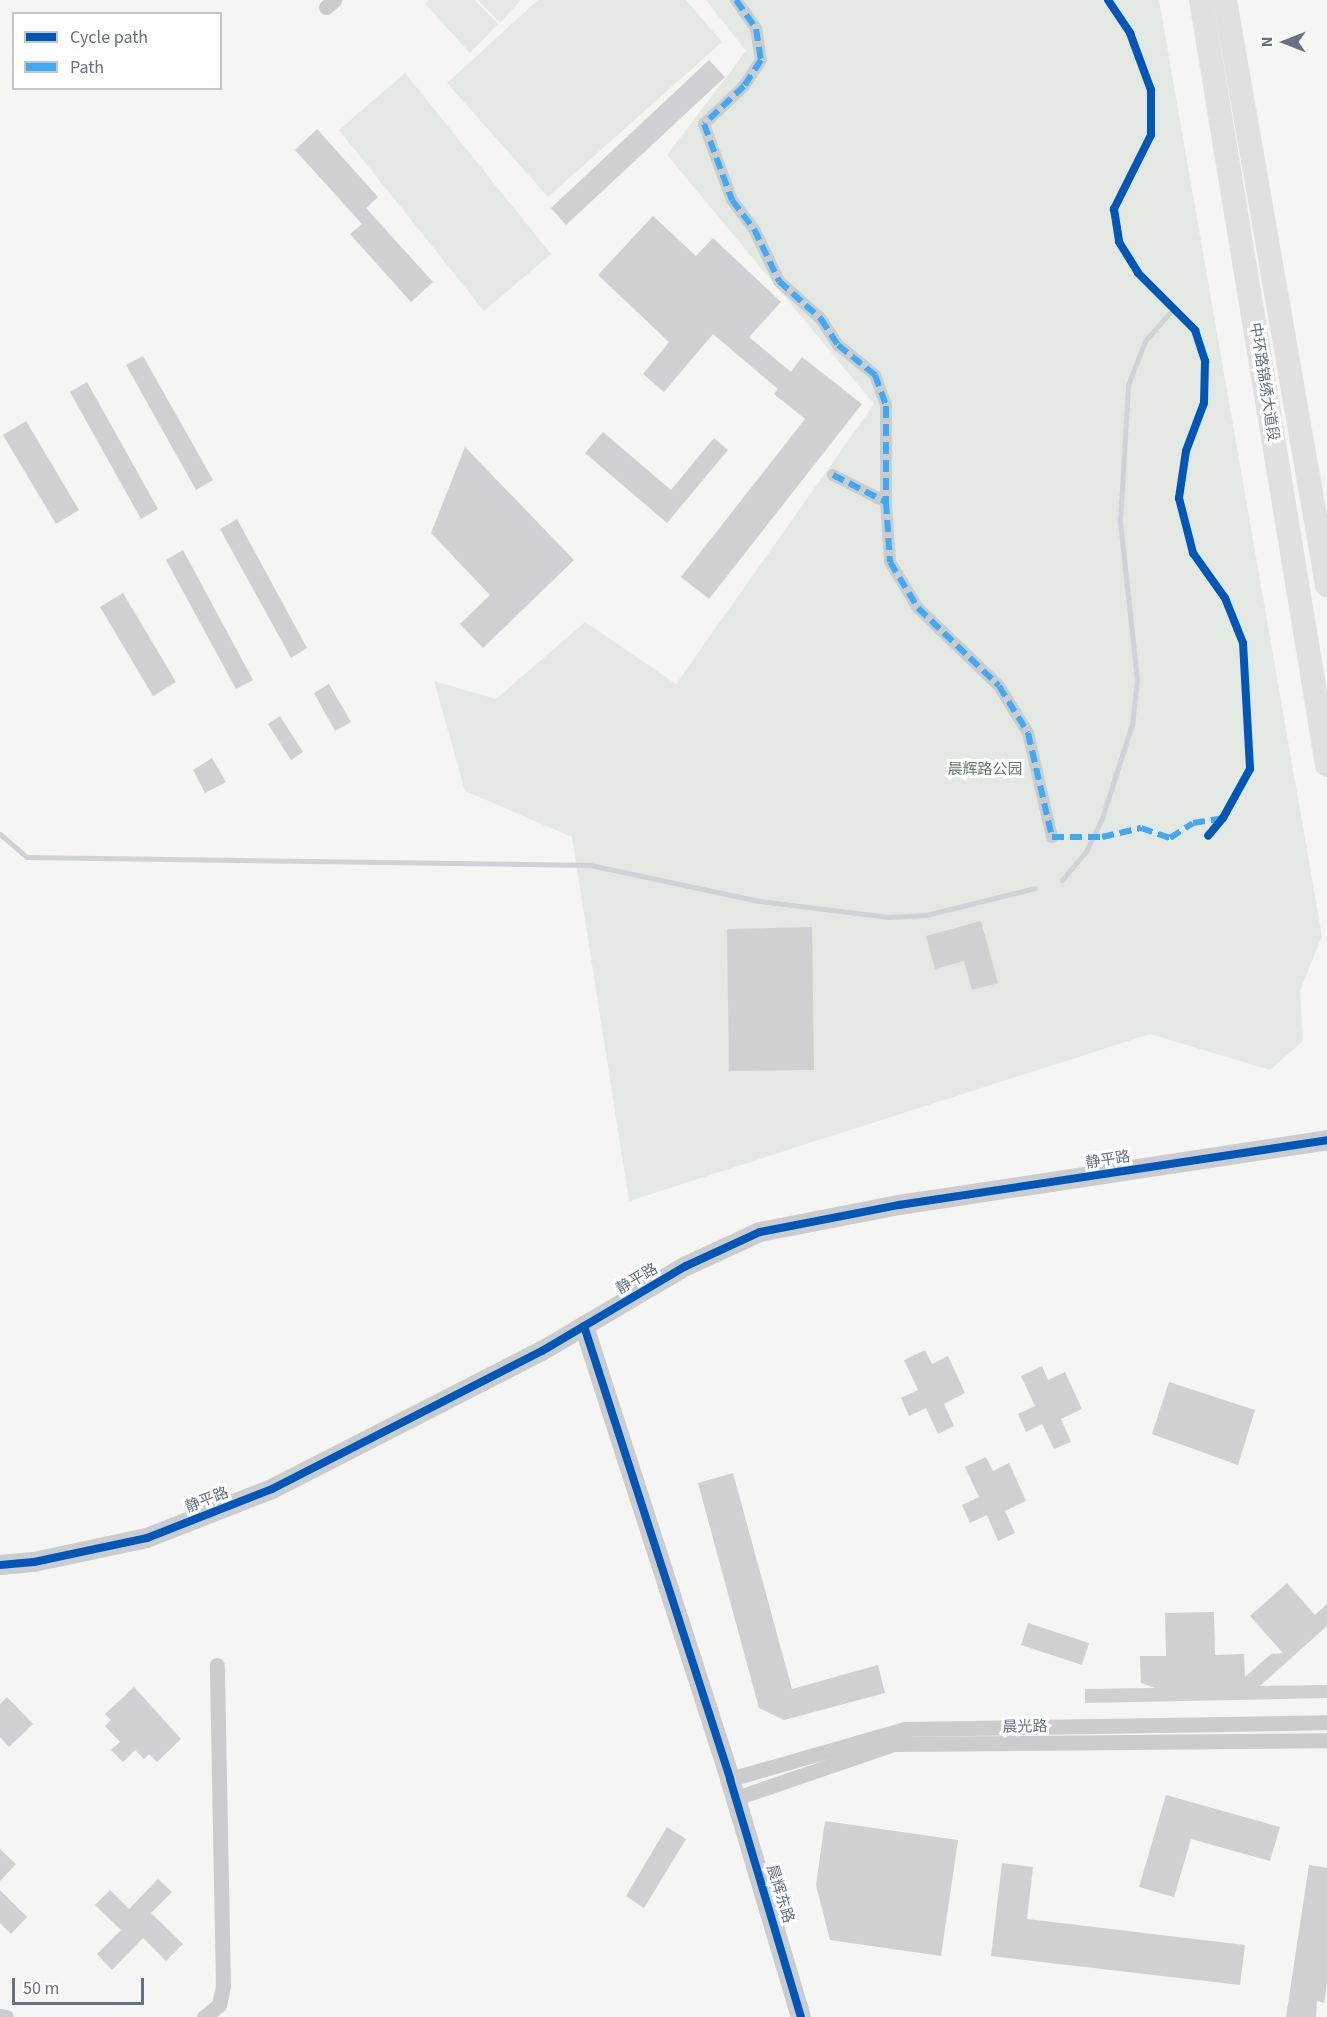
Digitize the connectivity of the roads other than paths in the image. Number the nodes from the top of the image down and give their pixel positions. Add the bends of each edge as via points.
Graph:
1 (736, 0) edge
2 (1201, 0) edge
3 (1225, 0) edge
4 (833, 475) dead end
5 (886, 502) junction
6 (1327, 585) edge
7 (1327, 765) edge
8 (1052, 837) dead end
9 (1327, 1140) edge
10 (584, 1326) junction
11 (0, 1565) edge
12 (217, 1665) dead end
13 (1327, 1722) edge
14 (1327, 1740) edge
15 (730, 1779) junction
16 (736, 1798) junction
17 (0, 2016) edge
18 (6, 2017) edge
19 (204, 2017) edge
20 (801, 2017) edge

1 - 5 street via 756,29 761,60 744,86 704,124 732,200 754,229 779,281 821,319 838,345 875,375 886,406
2 - 7 main road, 中环路锦绣大道段
3 - 6 main road, 中环路锦绣大道段
4 - 5 street
5 - 8 street via 891,562 918,608 999,686 1028,733
9 - 10 street, 静平路 via 899,1205 760,1232 686,1266
10 - 11 street, 静平路 via 272,1489 147,1538 34,1562
10 - 15 street, 晨辉东路
12 - 19 street via 223,1986 219,2005
13 - 15 street, 晨光路 via 904,1729
14 - 16 street, 晨光路 via 894,1744
15 - 16 street, 晨辉东路
16 - 20 street, 晨辉东路
17 - 18 street

